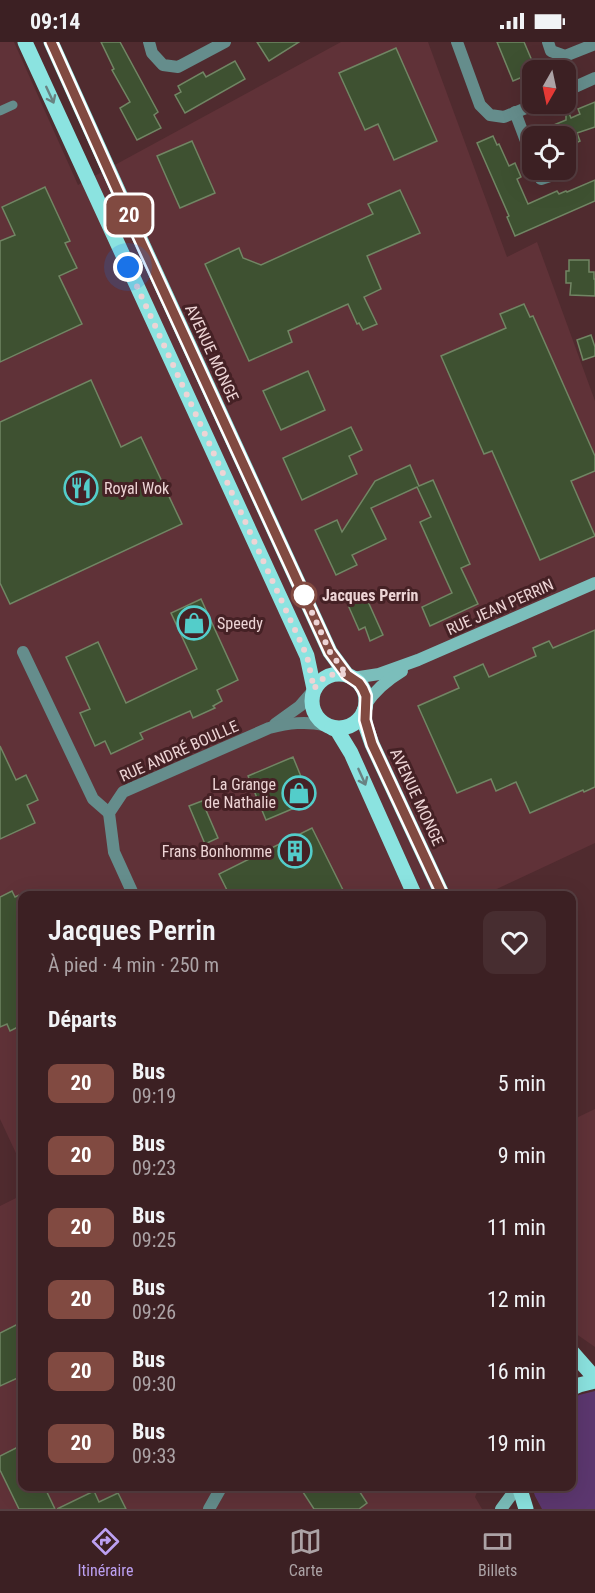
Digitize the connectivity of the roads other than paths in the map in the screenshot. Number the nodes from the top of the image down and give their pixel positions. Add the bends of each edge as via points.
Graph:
1 (25, 42) edge
2 (51, 42) edge
3 (149, 42) edge
4 (225, 42) edge
5 (457, 42) edge
6 (548, 42) edge
7 (595, 44) edge
8 (595, 78) edge
9 (576, 87) edge
10 (13, 105) dead end
11 (522, 109) edge
12 (0, 111) edge
13 (515, 112) junction
14 (522, 131) edge
15 (595, 583) edge
16 (23, 652) dead end
17 (418, 660) junction
18 (350, 676) junction
19 (313, 690) junction
20 (365, 708) junction
21 (329, 726) junction
22 (269, 728) junction
23 (109, 813) junction
24 (132, 891) edge
25 (413, 891) edge
26 (441, 891) edge
27 (576, 1357) edge
28 (595, 1380) edge
29 (576, 1386) edge
30 (219, 1491) edge
31 (514, 1491) edge
32 (520, 1491) edge
33 (209, 1509) edge
34 (501, 1509) edge
35 (526, 1509) edge

1 -> 19 main road via 307,656
2 - 18 main road, AVENUE MONGE via 330,652
3 - 4 street via 152,53 163,65 178,67
5 - 13 street via 480,105 490,115 504,117
6 - 7 street via 551,51 565,56
8 - 9 street
10 - 12 lane
11 - 13 street
13 - 14 street
15 - 17 street, RUE JEAN PERRIN
16 - 23 street via 93,799
17 - 18 street, RUE JEAN PERRIN via 379,674
17 - 20 street, RUE JEAN PERRIN via 373,692
18 - 19 main road via 331,674
18 - 20 main road via 363,689
19 - 21 main road via 312,710 317,719
19 - 22 street, RUE ANDRÉ BOULLE via 300,706
20 - 21 main road via 351,725
20 - 26 main road, AVENUE MONGE via 365,724 372,744
21 - 22 street, RUE ANDRÉ BOULLE via 313,722
21 -> 25 main road via 351,753
22 - 23 street, RUE ANDRÉ BOULLE via 123,792
23 - 24 street via 114,852
27 - 28 main road
28 - 29 main road
30 - 33 street
31 - 34 street
32 - 35 main road

